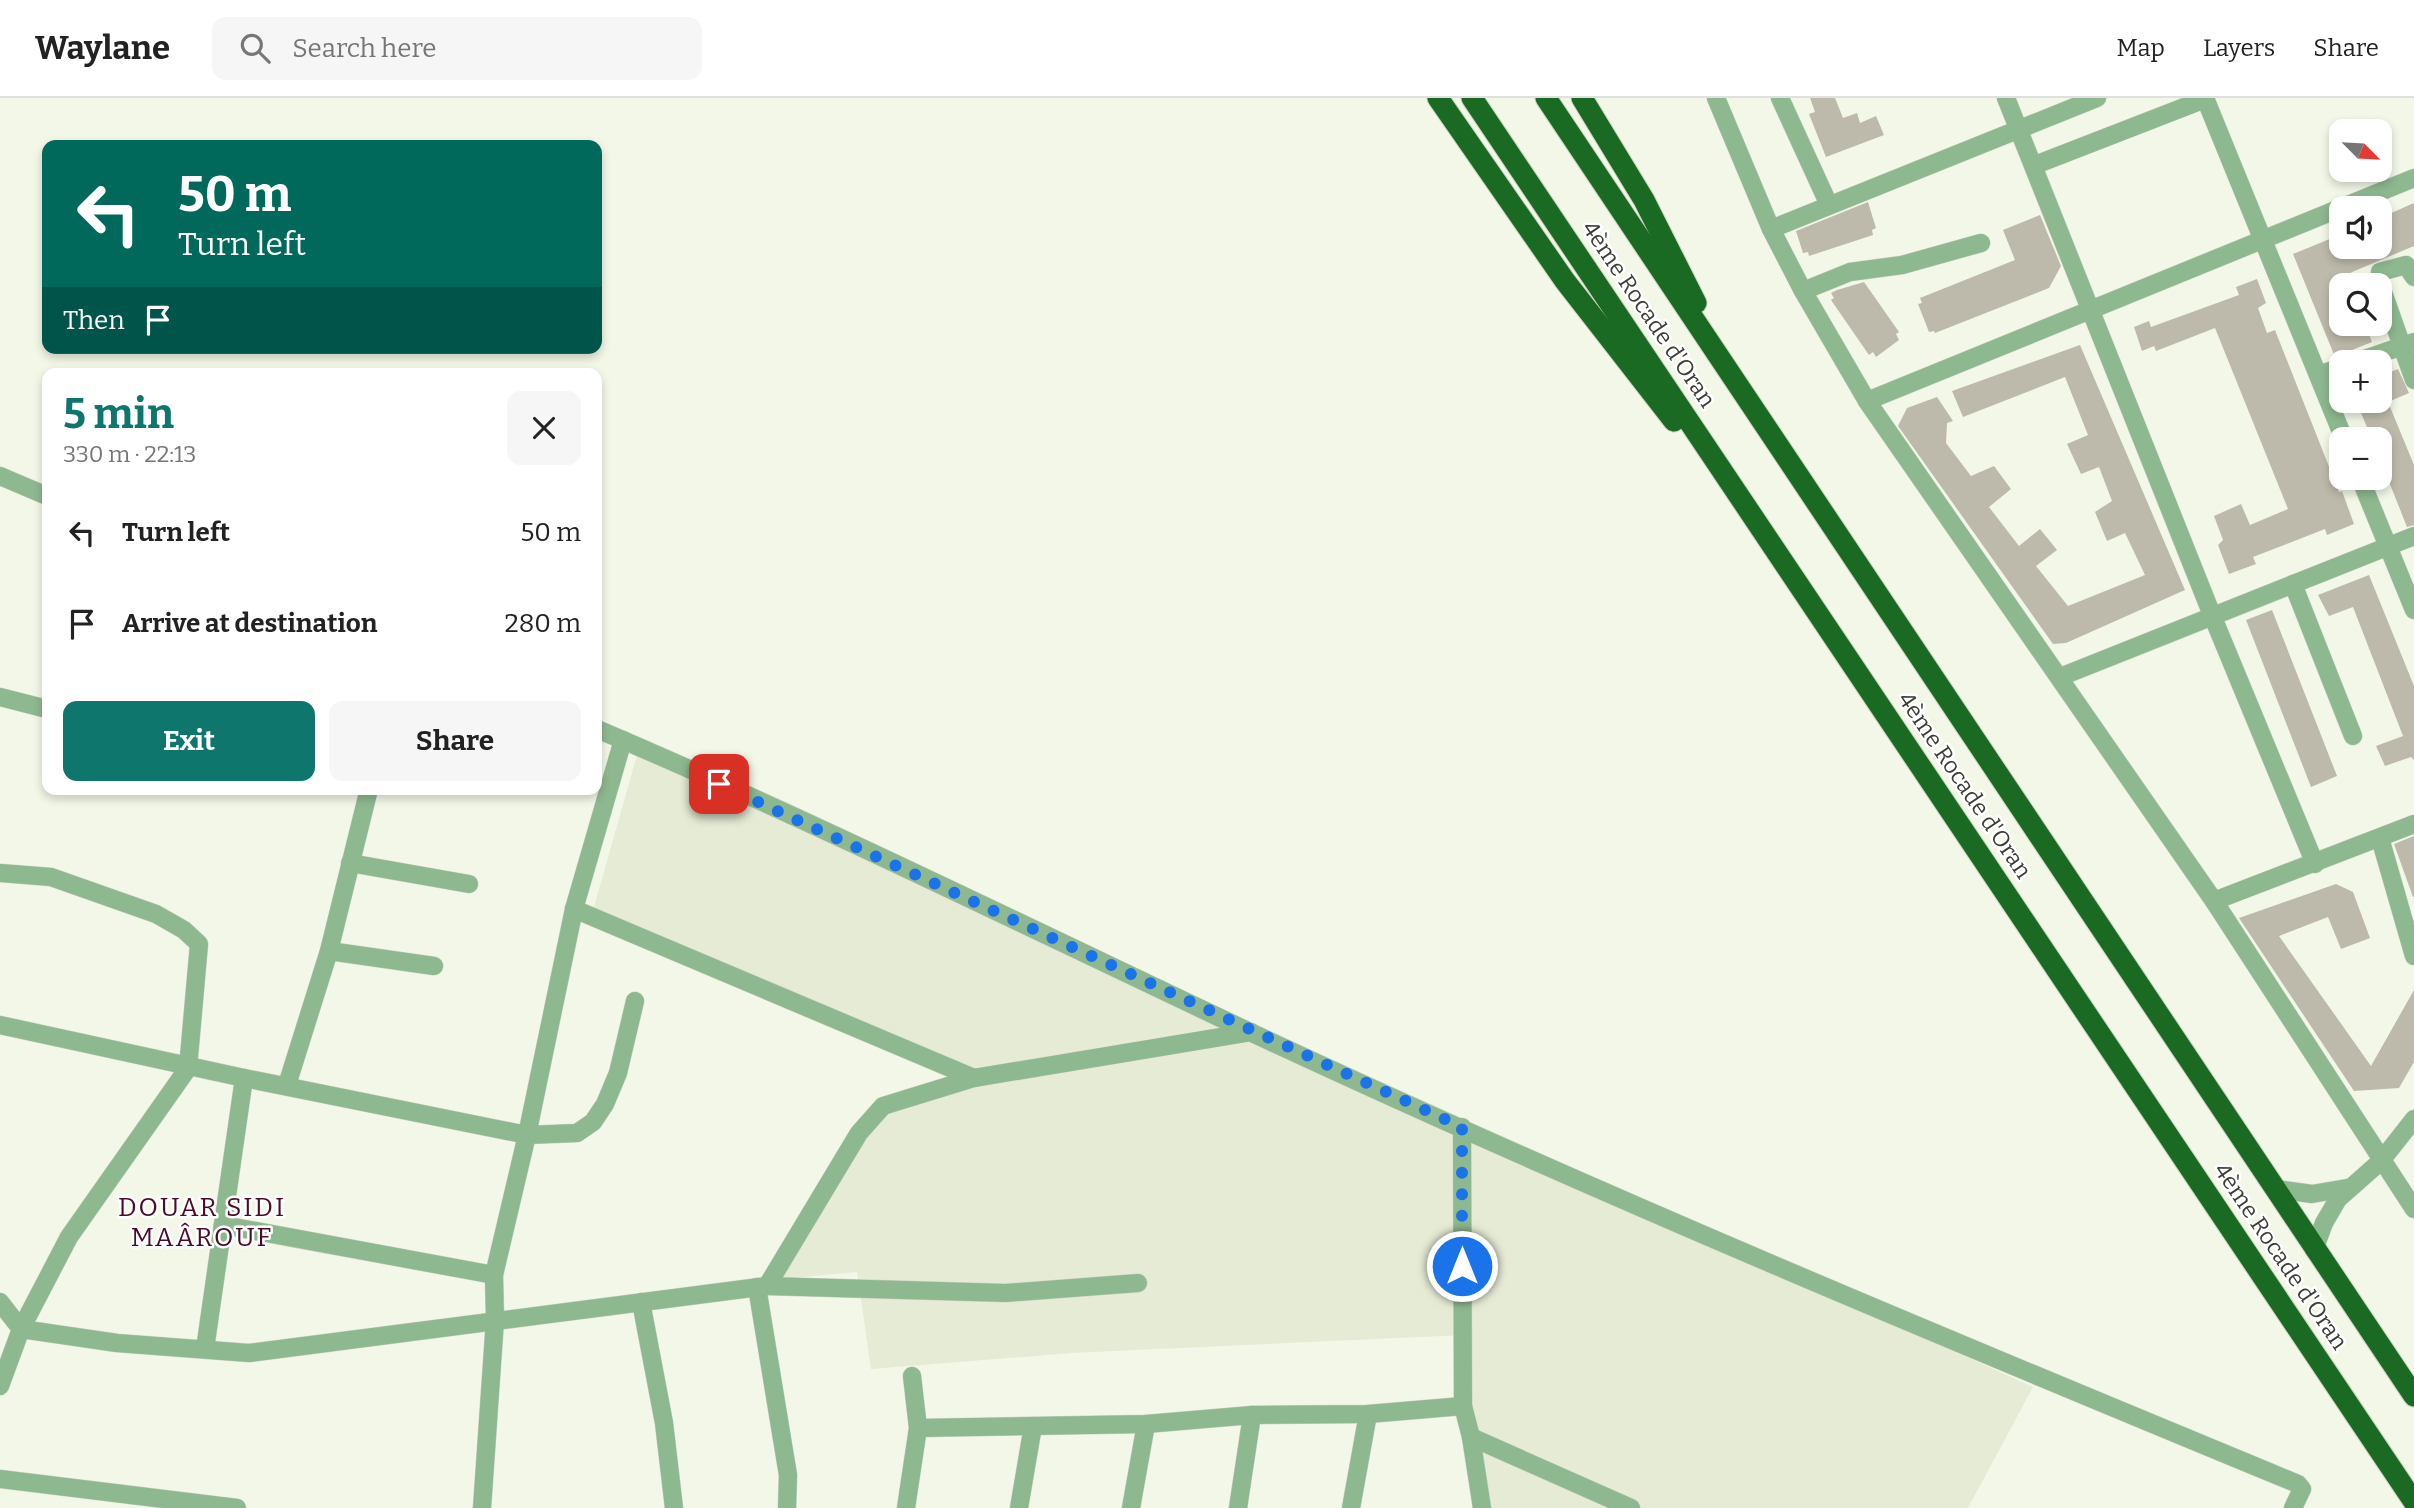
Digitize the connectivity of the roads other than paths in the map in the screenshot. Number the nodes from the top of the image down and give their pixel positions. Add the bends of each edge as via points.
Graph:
1 (1438, 98) edge
2 (1472, 98) edge
3 (1546, 98) edge
4 (1582, 98) edge
5 (1717, 98) edge
6 (1780, 98) edge
7 (2006, 98) edge
8 (2096, 98) edge
9 (2205, 99) edge
10 (2019, 130) junction
11 (2035, 165) junction
12 (2414, 178) edge
13 (1829, 205) junction
14 (1771, 229) junction
15 (2263, 238) junction
16 (1981, 243) dead end
17 (2414, 277) edge
18 (1803, 291) junction
19 (2091, 309) junction
20 (2408, 344) edge
21 (2391, 350) edge
22 (1731, 370) junction
23 (2329, 372) edge
24 (2319, 375) junction
25 (2414, 380) edge
26 (1867, 401) junction
27 (2339, 427) edge
28 (0, 476) edge
29 (2365, 490) edge
30 (42, 494) edge
31 (1750, 508) junction
32 (2414, 536) edge
33 (2388, 547) junction
34 (2292, 584) junction
35 (2414, 610) edge
36 (2211, 615) junction
37 (2060, 677) junction
38 (0, 697) edge
39 (42, 708) edge
40 (602, 731) edge
41 (2353, 736) dead end
42 (623, 740) junction
43 (362, 795) edge
44 (2414, 824) edge
45 (2380, 838) junction
46 (350, 863) junction
47 (2315, 864) junction
48 (0, 873) edge
49 (469, 884) dead end
50 (2214, 901) junction
51 (574, 909) junction
52 (329, 951) junction
53 (2414, 956) edge
54 (434, 966) dead end
55 (635, 1001) dead end
56 (0, 1025) edge
57 (1251, 1032) junction
58 (188, 1068) junction
59 (244, 1078) junction
60 (974, 1078) junction
61 (287, 1085) junction
62 (2414, 1119) edge
63 (1462, 1127) junction
64 (527, 1135) junction
65 (2381, 1161) junction
66 (2347, 1188) junction
67 (2277, 1189) junction
68 (2414, 1209) edge
69 (223, 1225) junction
70 (2314, 1250) junction
71 (494, 1275) junction
72 (1139, 1283) dead end
73 (762, 1287) junction
74 (0, 1302) edge
75 (641, 1302) junction
76 (495, 1320) junction
77 (21, 1329) junction
78 (205, 1349) junction
79 (912, 1376) dead end
80 (0, 1386) edge
81 (2414, 1396) edge
82 (1463, 1406) junction
83 (1368, 1414) junction
84 (1252, 1415) junction
85 (1146, 1423) junction
86 (1033, 1426) junction
87 (918, 1428) junction
88 (1471, 1437) junction
89 (0, 1479) edge
90 (2414, 1502) edge
91 (1626, 1507) edge
92 (237, 1508) edge
93 (482, 1508) edge
94 (674, 1508) edge
95 (787, 1508) edge
96 (906, 1508) edge
97 (1019, 1508) edge
98 (1131, 1508) edge
99 (1238, 1508) edge
100 (1351, 1508) edge
101 (1482, 1508) edge
102 (2293, 1508) edge

1 - 31 highway via 1565,281 1664,409
2 - 31 highway, 4ème Rocade d'Oran
3 - 22 highway, 4ème Rocade d'Oran
4 - 22 highway via 1644,200
5 - 14 street
6 - 13 street
7 - 10 street
8 - 10 street
9 - 11 street
9 - 15 street
10 - 11 street
10 - 13 street
11 - 19 street
12 - 15 street
13 - 14 street
14 - 18 street
15 - 19 street
15 - 24 street
16 - 18 street via 1902,265 1850,272
17 - 20 street via 2406,265 2380,272 2379,281
18 - 26 street
19 - 26 street
19 - 36 street
20 - 21 street
20 - 25 street
22 - 67 highway, 4ème Rocade d'Oran
23 - 24 street
24 - 27 street
26 - 37 street
28 - 30 street
29 - 33 street
31 - 90 highway, 4ème Rocade d'Oran
32 - 33 street
33 - 34 street
33 - 35 street
34 - 36 street
34 - 41 street
36 - 37 street
36 - 47 street
37 - 50 street
38 - 39 street
40 - 42 street
42 - 51 street
42 - 57 street via 982,903
43 - 46 street
44 - 45 street
45 - 47 street
45 - 53 street
46 - 49 street
46 - 52 street
47 - 50 street
48 - 58 street via 51,877 156,914 199,944
50 - 65 street
51 - 60 street
51 - 64 street
52 - 54 street
52 - 61 street
55 - 64 street via 618,1073 593,1122 577,1133
56 - 58 street
57 - 60 street
57 - 63 street
58 - 59 street
58 - 77 street via 69,1237
59 - 61 street
59 - 69 street
60 - 73 street via 883,1106 859,1133
61 - 64 street
62 - 65 street
63 - 82 street
63 - 102 street via 2008,1364 2298,1484 2302,1489
64 - 71 street
65 - 66 street
65 - 68 street
66 - 67 street via 2312,1194
66 - 70 street via 2327,1217
67 - 70 highway, 4ème Rocade d'Oran
69 - 71 street
69 - 78 street
70 - 81 highway, 4ème Rocade d'Oran
71 - 76 street
72 - 73 street via 1006,1293
73 - 75 street
73 - 95 street via 788,1475
74 - 77 street
75 - 76 street
75 - 94 street via 664,1423
76 - 78 street via 249,1353
76 - 93 street
77 - 78 street via 117,1343
77 - 80 street
79 - 87 street
82 - 83 street
82 - 88 street
83 - 84 street
83 - 100 street
84 - 85 street
84 - 99 street
85 - 86 street
85 - 98 street
86 - 87 street
86 - 97 street
87 - 96 street
88 - 91 street
88 - 101 street
89 - 92 street

